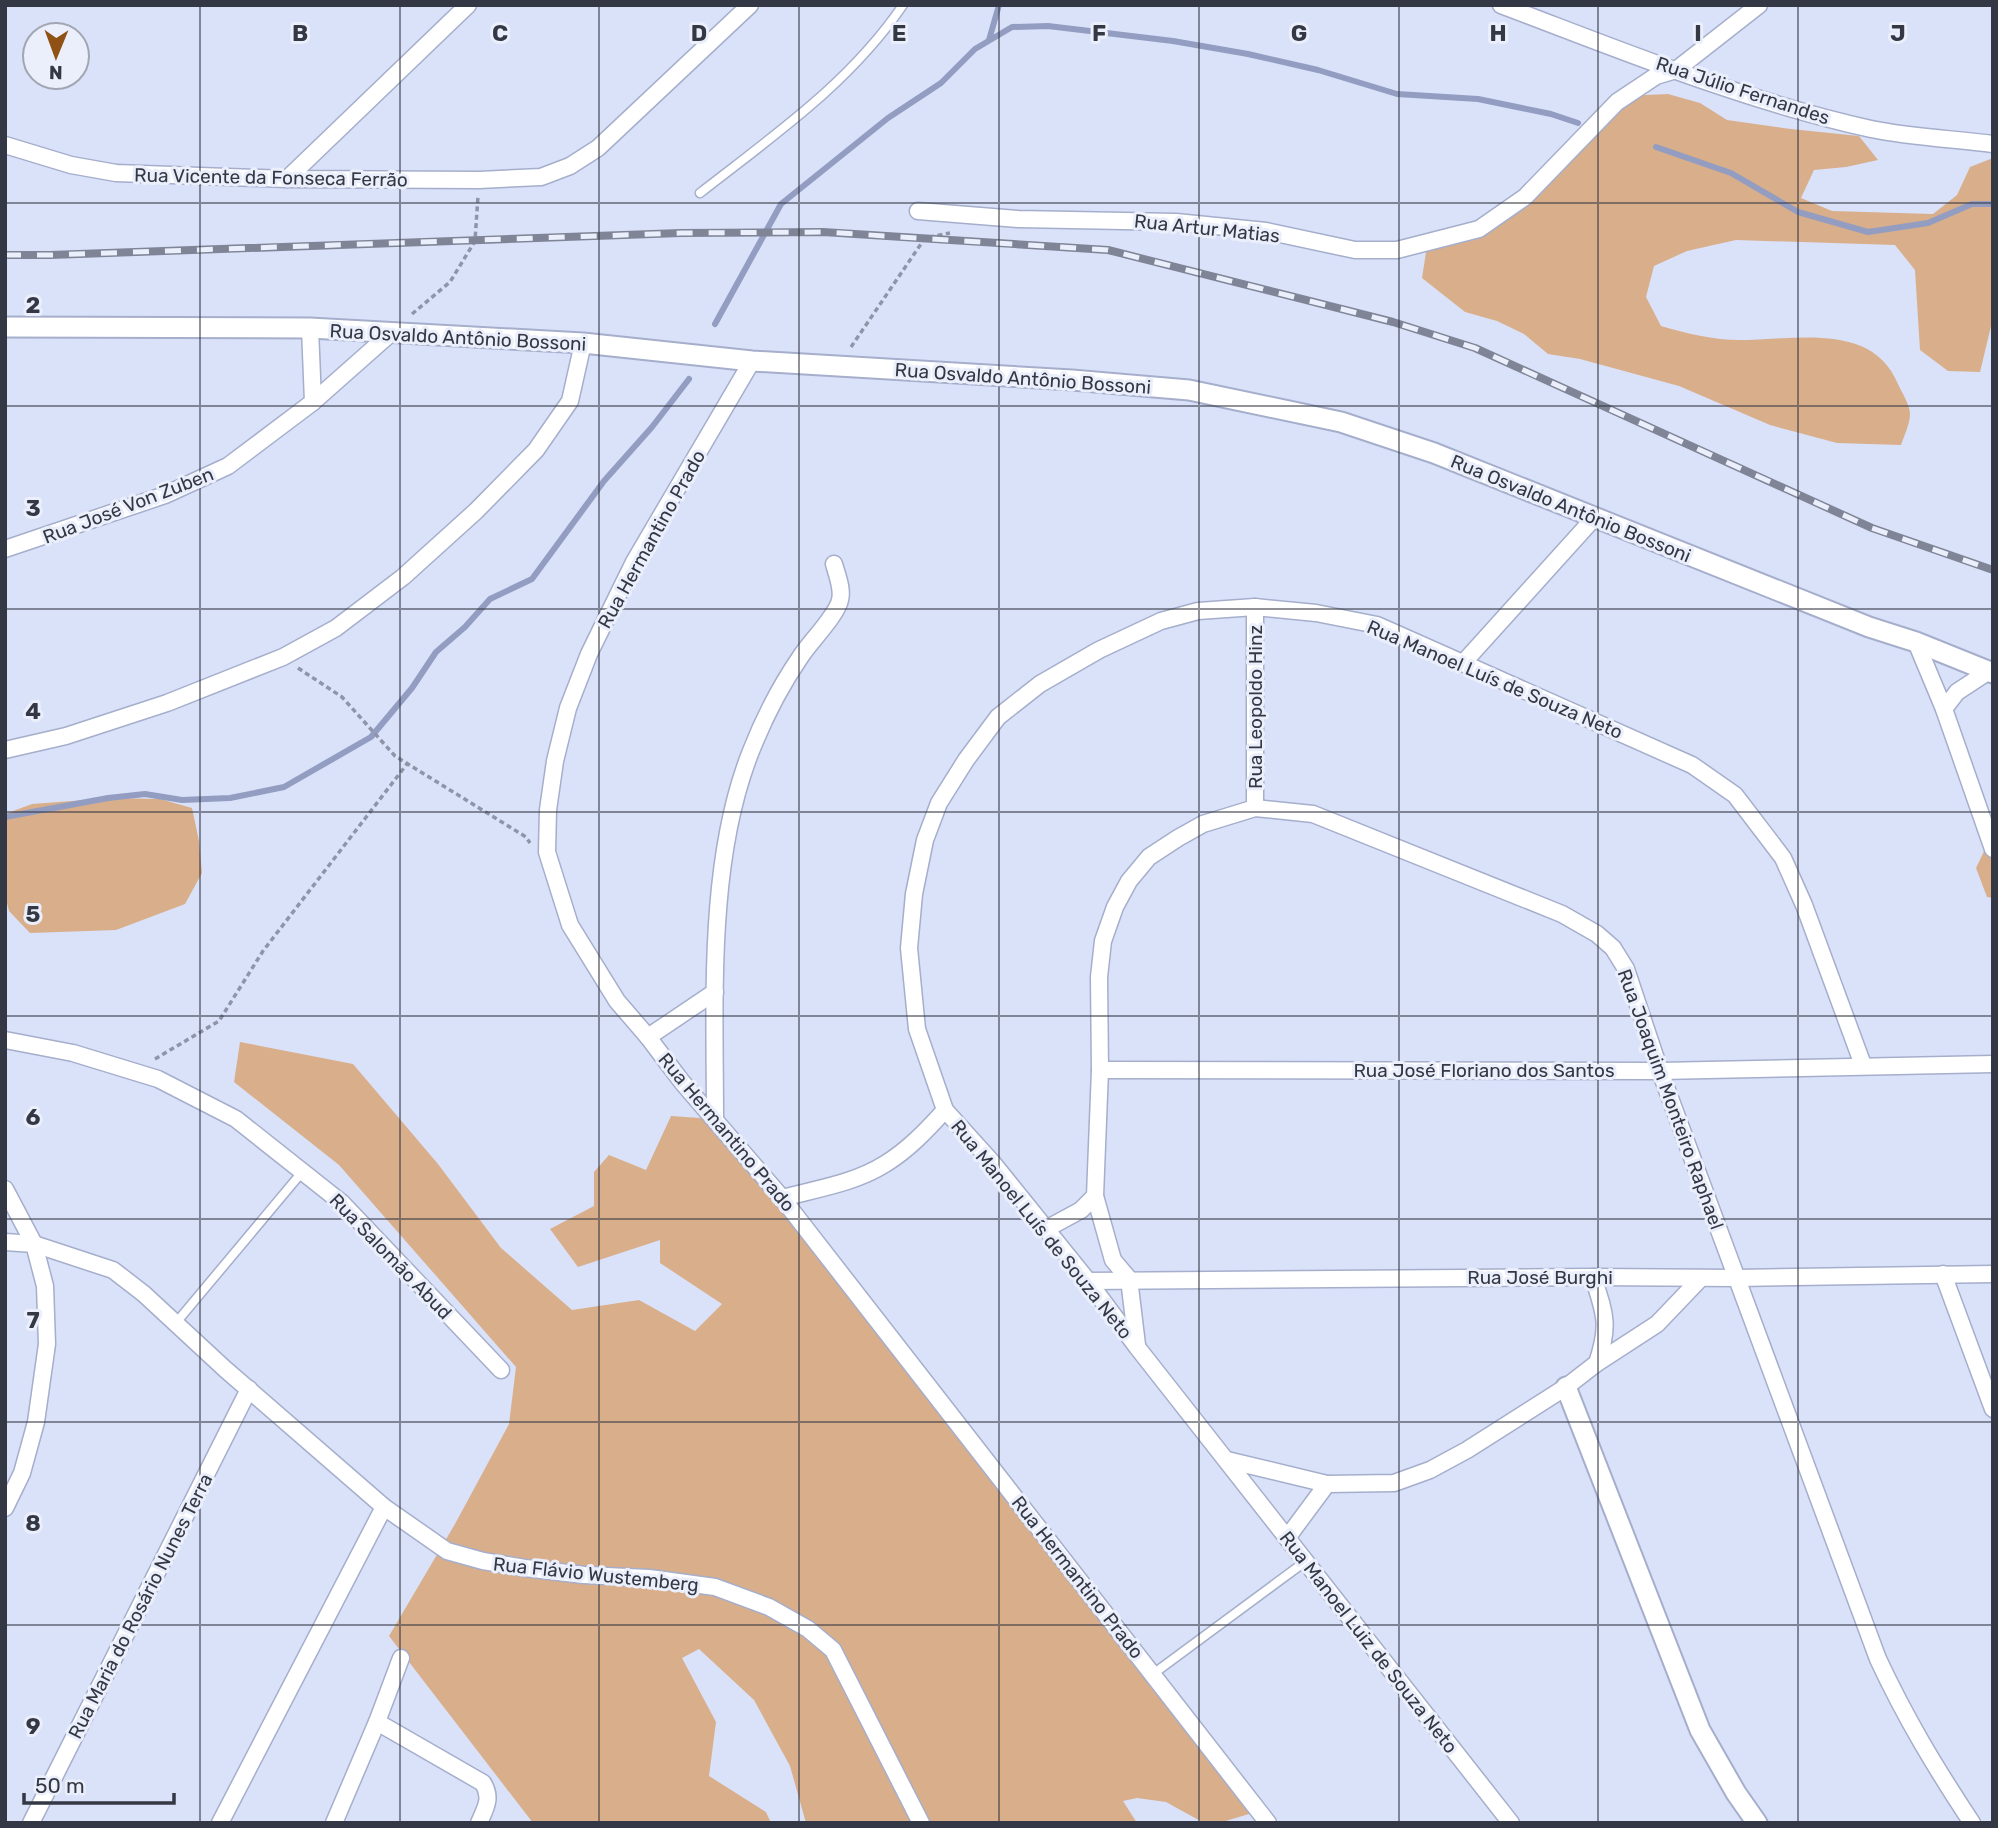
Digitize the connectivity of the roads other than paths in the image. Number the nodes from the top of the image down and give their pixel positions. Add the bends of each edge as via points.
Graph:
1 (468, 5) edge
2 (750, 5) edge
3 (903, 5) edge
4 (1501, 5) edge
5 (1759, 5) edge
6 (1676, 71) junction
7 (1993, 144) edge
8 (5, 145) edge
9 (287, 179) junction
10 (700, 193) dead end
11 (918, 211) dead end
12 (5, 327) edge
13 (310, 328) junction
14 (391, 332) junction
15 (583, 343) junction
16 (752, 361) junction
17 (313, 402) junction
18 (1595, 517) junction
19 (5, 549) edge
20 (834, 564) dead end
21 (1255, 607) junction
22 (1916, 642) junction
23 (1464, 662) junction
24 (1991, 672) edge
25 (1944, 709) junction
26 (5, 751) edge
27 (1255, 808) junction
28 (1993, 849) edge
29 (715, 992) junction
30 (648, 1037) junction
31 (5, 1040) edge
32 (1863, 1065) junction
33 (1993, 1065) edge
34 (1100, 1070) junction
35 (1660, 1071) junction
36 (945, 1110) junction
37 (715, 1119) junction
38 (303, 1171) junction
39 (5, 1189) edge
40 (1095, 1196) junction
41 (782, 1198) junction
42 (1046, 1229) junction
43 (5, 1242) edge
44 (34, 1244) junction
45 (1943, 1274) junction
46 (1993, 1274) edge
47 (1593, 1277) junction
48 (1701, 1278) junction
49 (1737, 1278) junction
50 (1129, 1279) junction
51 (1088, 1281) junction
52 (175, 1324) junction
53 (1137, 1347) junction
54 (1597, 1363) junction
55 (501, 1370) dead end
56 (1566, 1387) junction
57 (248, 1390) junction
58 (1993, 1409) edge
59 (1227, 1460) junction
60 (1326, 1484) junction
61 (384, 1507) junction
62 (5, 1508) edge
63 (1287, 1538) junction
64 (1306, 1561) junction
65 (401, 1658) dead end
66 (1153, 1674) junction
67 (377, 1722) junction
68 (31, 1823) edge
69 (220, 1823) edge
70 (334, 1823) edge
71 (479, 1823) edge
72 (921, 1823) edge
73 (1268, 1823) edge
74 (1511, 1823) edge
75 (1758, 1823) edge
76 (1972, 1823) edge

1 - 9 street
2 - 9 street, Rua Vicente da Fonseca Ferrão via 598,148 541,177
3 - 10 lane via 870,47 810,108
4 - 6 street, Rua Júlio Fernandes
5 - 6 street, Rua Artur Matias
6 - 7 street, Rua Júlio Fernandes via 1873,129
6 - 11 street, Rua Artur Matias via 1656,76 1617,102 1525,197 1479,229 1397,250 1355,250 1266,231 1176,222 1018,219
8 - 9 street, Rua Vicente da Fonseca Ferrão via 116,173
12 - 13 street, Rua Osvaldo Antônio Bossoni
13 - 14 street, Rua Osvaldo Antônio Bossoni
13 - 17 street
14 - 15 street, Rua Osvaldo Antônio Bossoni
14 - 17 street, Rua José Von Zuben
15 - 16 street, Rua Osvaldo Antônio Bossoni
15 - 26 street via 570,401 536,450 403,577 336,628 283,657 167,703
16 - 18 street, Rua Osvaldo Antônio Bossoni via 1189,390 1341,422 1434,453
16 - 30 street, Rua Hermantino Prado via 628,573 572,697 555,761 547,852 561,900 570,925 617,1001
17 - 19 street, Rua José Von Zuben via 228,466 195,483
18 - 22 street, Rua Osvaldo Antônio Bossoni via 1869,628
18 - 23 street
20 - 29 street via 840,604 777,697 751,751 737,796 723,862
21 - 23 street, Rua Manoel Luís de Souza Neto via 1377,625
21 - 27 street, Rua Leopoldo Hinz
21 - 36 street, Rua Manoel Luís de Souza Neto via 1198,611 1161,621 1040,684 998,717 939,803 925,840 909,948 917,1029
22 - 24 street, Rua Osvaldo Antônio Bossoni
22 - 25 street
23 - 32 street, Rua Manoel Luís de Souza Neto via 1692,765 1735,795 1783,858
24 - 25 street via 1957,692
25 - 28 street
27 - 34 street, Rua Joaquim Monteiro Raphael via 1203,824 1178,838 1149,857 1129,881 1103,941 1098,977
27 - 35 street, Rua Joaquim Monteiro Raphael via 1313,814 1562,914 1597,934 1614,948 1626,970
29 - 30 street
29 - 37 street
30 - 37 street, Rua Hermantino Prado
31 - 38 street, Rua Salomão Abud via 73,1053 158,1079 236,1119
32 - 33 street, Rua José Floriano dos Santos
32 - 35 street, Rua José Floriano dos Santos
34 - 35 street, Rua José Floriano dos Santos
34 - 40 street, Rua Joaquim Monteiro Raphael
35 - 49 street, Rua Joaquim Monteiro Raphael
36 - 41 street via 884,1165 840,1183
36 - 42 street, Rua Manoel Luís de Souza Neto
37 - 41 street, Rua Hermantino Prado
38 - 52 lane
38 - 55 street, Rua Salomão Abud via 342,1203
39 - 44 street
40 - 42 street via 1081,1210
40 - 50 street, Rua Joaquim Monteiro Raphael via 1113,1260
41 - 66 street, Rua Hermantino Prado
42 - 51 street, Rua Manoel Luís de Souza Neto
43 - 44 street, Rua Flávio Wustemberg
44 - 52 street, Rua Flávio Wustemberg via 113,1270
44 - 62 street via 44,1286 47,1344 36,1422 22,1473
45 - 46 street, Rua José Burghi
45 - 49 street, Rua José Burghi
45 - 58 street
47 - 48 street, Rua José Burghi
47 - 50 street, Rua José Burghi
47 - 54 street via 1606,1316
48 - 49 street, Rua José Burghi
48 - 54 street via 1657,1324
49 - 76 street, Rua Joaquim Monteiro Raphael via 1878,1658 1902,1711
50 - 51 street, Rua José Burghi
50 - 53 street
51 - 53 street, Rua Manoel Luís de Souza Neto
52 - 57 street, Rua Flávio Wustemberg
53 - 59 street, Rua Manoel Luís de Souza Neto
54 - 56 street
56 - 60 street via 1430,1470 1394,1483
56 - 75 street via 1700,1730
57 - 61 street, Rua Flávio Wustemberg
57 - 68 street, Rua Maria do Rosário Nunes Terra
59 - 60 street
59 - 63 street, Rua Manoel Luiz de Souza Neto
60 - 63 street
61 - 69 street
61 - 72 street, Rua Flávio Wustemberg via 447,1551 483,1562 715,1587 769,1607 808,1629 833,1650
63 - 64 street, Rua Manoel Luiz de Souza Neto
64 - 66 lane
64 - 74 street, Rua Manoel Luiz de Souza Neto
65 - 67 street
66 - 73 street, Rua Hermantino Prado
67 - 70 street
67 - 71 street via 483,1783 489,1799

